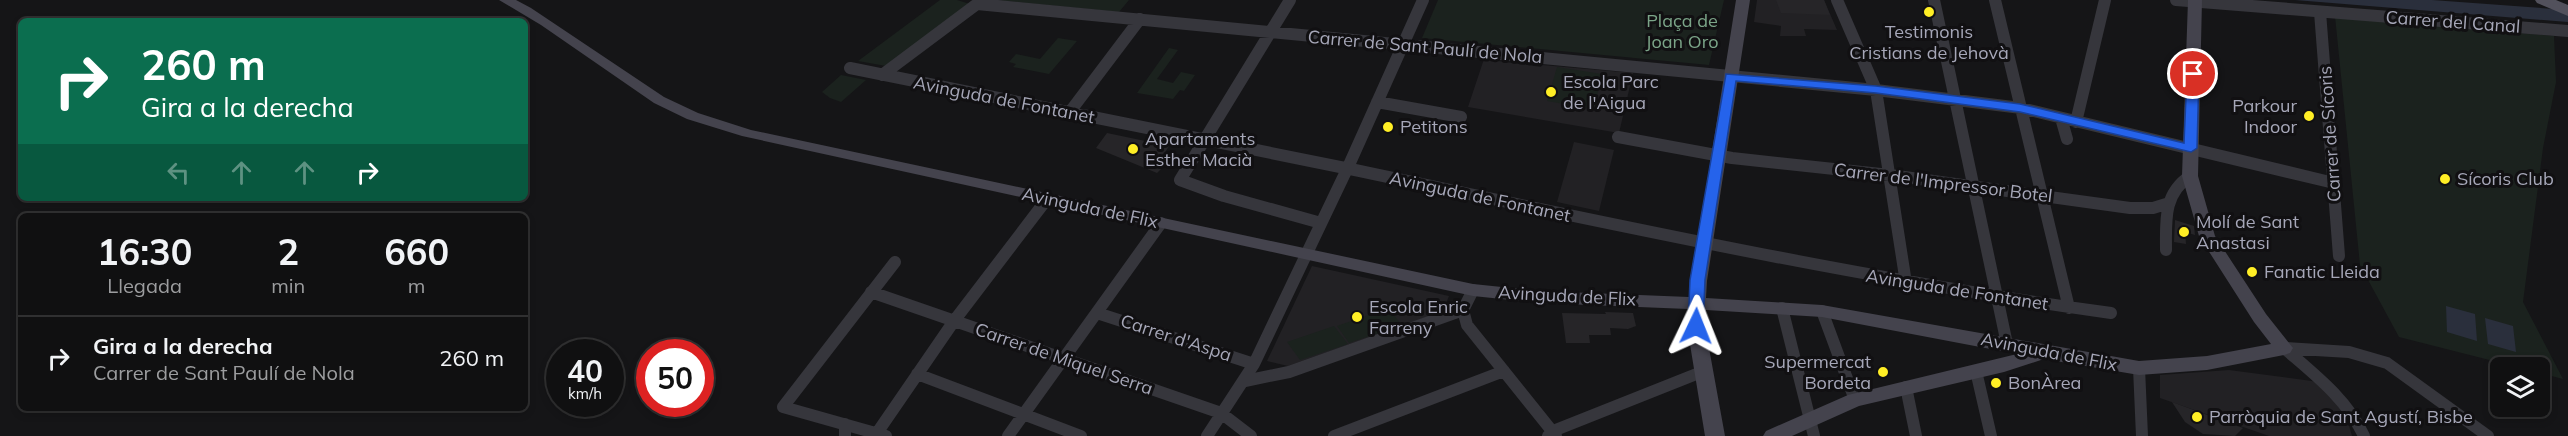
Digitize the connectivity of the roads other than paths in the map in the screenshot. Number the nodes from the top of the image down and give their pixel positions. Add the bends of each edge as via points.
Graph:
1 (506, 0) edge
2 (1290, 0) edge
3 (1423, 0) edge
4 (1743, 0) edge
5 (1837, 0) edge
6 (1934, 0) edge
7 (1995, 0) edge
8 (2105, 0) edge
9 (2176, 0) edge
10 (2543, 0) edge
11 (2195, 1) edge
12 (2563, 5) edge
13 (2320, 12) junction
14 (1140, 19) junction
15 (2568, 31) edge
16 (1269, 33) junction
17 (1403, 45) junction
18 (850, 68) dead end
19 (882, 75) junction
20 (1731, 77) junction
21 (1876, 90) junction
22 (1955, 100) junction
23 (1377, 102) junction
24 (2020, 108) junction
25 (1069, 113) junction
26 (1461, 117) dead end
27 (2061, 118) junction
28 (2076, 122) junction
29 (1618, 137) dead end
30 (2067, 139) dead end
31 (1204, 140) junction
32 (2191, 148) junction
33 (1718, 155) junction
34 (1347, 168) junction
35 (1890, 175) junction
36 (2190, 176) junction
37 (2334, 183) junction
38 (1972, 186) junction
39 (2042, 195) junction
40 (1047, 199) junction
41 (2166, 204) junction
42 (1161, 223) junction
43 (1321, 223) junction
44 (1704, 244) junction
45 (2166, 250) dead end
46 (1307, 254) junction
47 (2338, 256) dead end
48 (895, 262) dead end
49 (1906, 283) junction
50 (1473, 290) junction
51 (872, 292) junction
52 (1997, 297) junction
53 (1697, 303) junction
54 (1782, 308) junction
55 (2068, 308) junction
56 (1463, 310) junction
57 (1822, 311) junction
58 (1097, 313) junction
59 (2112, 313) dead end
60 (954, 321) junction
61 (2266, 325) junction
62 (2007, 344) junction
63 (2284, 348) junction
64 (2044, 352) junction
65 (2257, 353) junction
66 (1065, 359) junction
67 (1254, 364) junction
68 (2139, 368) junction
69 (1504, 371) junction
70 (1704, 371) junction
71 (1976, 371) junction
72 (917, 374) junction
73 (1245, 381) junction
74 (1906, 387) junction
75 (1855, 400) junction
76 (1221, 413) junction
77 (1023, 416) junction
78 (1812, 429) edge
79 (845, 430) edge
80 (882, 434) edge
81 (1552, 435) edge
82 (1008, 436) edge
83 (1081, 436) edge
84 (1207, 436) edge
85 (1251, 436) edge
86 (1335, 436) edge
87 (1715, 436) edge
88 (1773, 436) edge
89 (1916, 436) edge
90 (1991, 436) edge
91 (2142, 436) edge
92 (2364, 436) edge
93 (2488, 436) edge

1 - 40 main road, Avinguda de Flix via 678,110 746,132
2 - 16 street
3 - 17 street
4 - 20 main road
5 - 21 street
6 - 22 street
7 - 24 street
8 - 28 street
9 - 11 street, Carrer del Canal
10 - 12 main road
11 - 13 street, Carrer del Canal
11 - 32 main road
13 - 15 street, Carrer del Canal
13 - 37 street, Carrer de Sícoris
14 - 16 street, Carrer de Sant Paulí de Nola
14 - 19 street, Carrer de Sant Paulí de Nola via 977,4
14 - 25 street
16 - 17 street, Carrer de Sant Paulí de Nola
16 - 31 street
17 - 20 street, Carrer de Sant Paulí de Nola
17 - 23 street
18 - 19 street, Avinguda de Fontanet
19 - 25 street, Avinguda de Fontanet
20 - 21 street, Carrer de Sant Paulí de Nola
20 - 33 main road
21 - 22 street, Carrer de Sant Paulí de Nola
21 - 35 street
22 - 24 street, Carrer de Sant Paulí de Nola
22 - 38 street
23 - 26 street
23 - 34 street
24 - 27 street, Carrer de Sant Paulí de Nola
24 - 39 street
25 - 31 street, Avinguda de Fontanet
27 - 28 street, Carrer de Sant Paulí de Nola
27 - 30 street
28 - 32 street, Carrer de Sant Paulí de Nola
29 - 33 street, Carrer de l'Impressor Botel
31 - 34 street, Avinguda de Fontanet
31 - 43 street via 1180,180
32 - 36 main road
32 - 37 street, Carrer de Sant Paulí de Nola
33 - 35 street, Carrer de l'Impressor Botel
33 - 44 main road
34 - 43 street
34 - 44 street, Avinguda de Fontanet
35 - 38 street, Carrer de l'Impressor Botel
35 - 49 street
36 - 41 street via 2176,185
36 - 61 main road via 2207,236
37 - 47 street, Carrer de Sícoris
38 - 39 street, Carrer de l'Impressor Botel
38 - 52 street
39 - 41 street, Carrer de l'Impressor Botel via 2138,208
39 - 55 street
40 - 42 main road, Avinguda de Flix
40 - 60 street
41 - 45 street
42 - 46 main road, Avinguda de Flix
42 - 58 street
43 - 46 street
44 - 49 street, Avinguda de Fontanet
44 - 53 main road
46 - 50 main road, Avinguda de Flix
46 - 67 street
48 - 51 street
49 - 52 street, Avinguda de Fontanet
50 - 53 main road, Avinguda de Flix via 1540,297
50 - 56 street
51 - 60 street, Carrer de Miquel Serra
51 - 79 street via 783,406
52 - 55 street, Avinguda de Fontanet
52 - 62 street
53 - 54 main road, Avinguda de Flix
53 - 70 main road via 1696,326
54 - 57 main road, Avinguda de Flix
54 - 78 street
55 - 59 street, Avinguda de Fontanet
56 - 69 street via 1467,325
56 - 73 street via 1289,372
57 - 62 main road, Avinguda de Flix
57 - 75 street
58 - 66 street
58 - 67 street, Carrer d'Aspa
60 - 66 street, Carrer de Miquel Serra
60 - 72 street
61 - 63 main road
61 - 65 main road via 2265,345
62 - 64 main road, Avinguda de Flix
63 - 65 main road, Avinguda de Flix
63 - 92 street via 2350,412
63 - 93 street via 2349,352 2387,363
64 - 68 main road, Avinguda de Flix
64 - 71 main road
65 - 68 main road, Avinguda de Flix via 2225,361
66 - 76 street, Carrer de Miquel Serra
66 - 77 street
67 - 73 street
68 - 91 street
69 - 81 street
69 - 86 street
70 - 81 street via 1558,429
70 - 87 main road
71 - 74 main road
71 - 90 street
72 - 77 street
72 - 80 street
73 - 76 street
74 - 75 main road
74 - 89 street
75 - 78 main road
76 - 84 street
76 - 85 street, Carrer de Miquel Serra
77 - 82 street
77 - 83 street
78 - 88 main road
79 - 80 street

